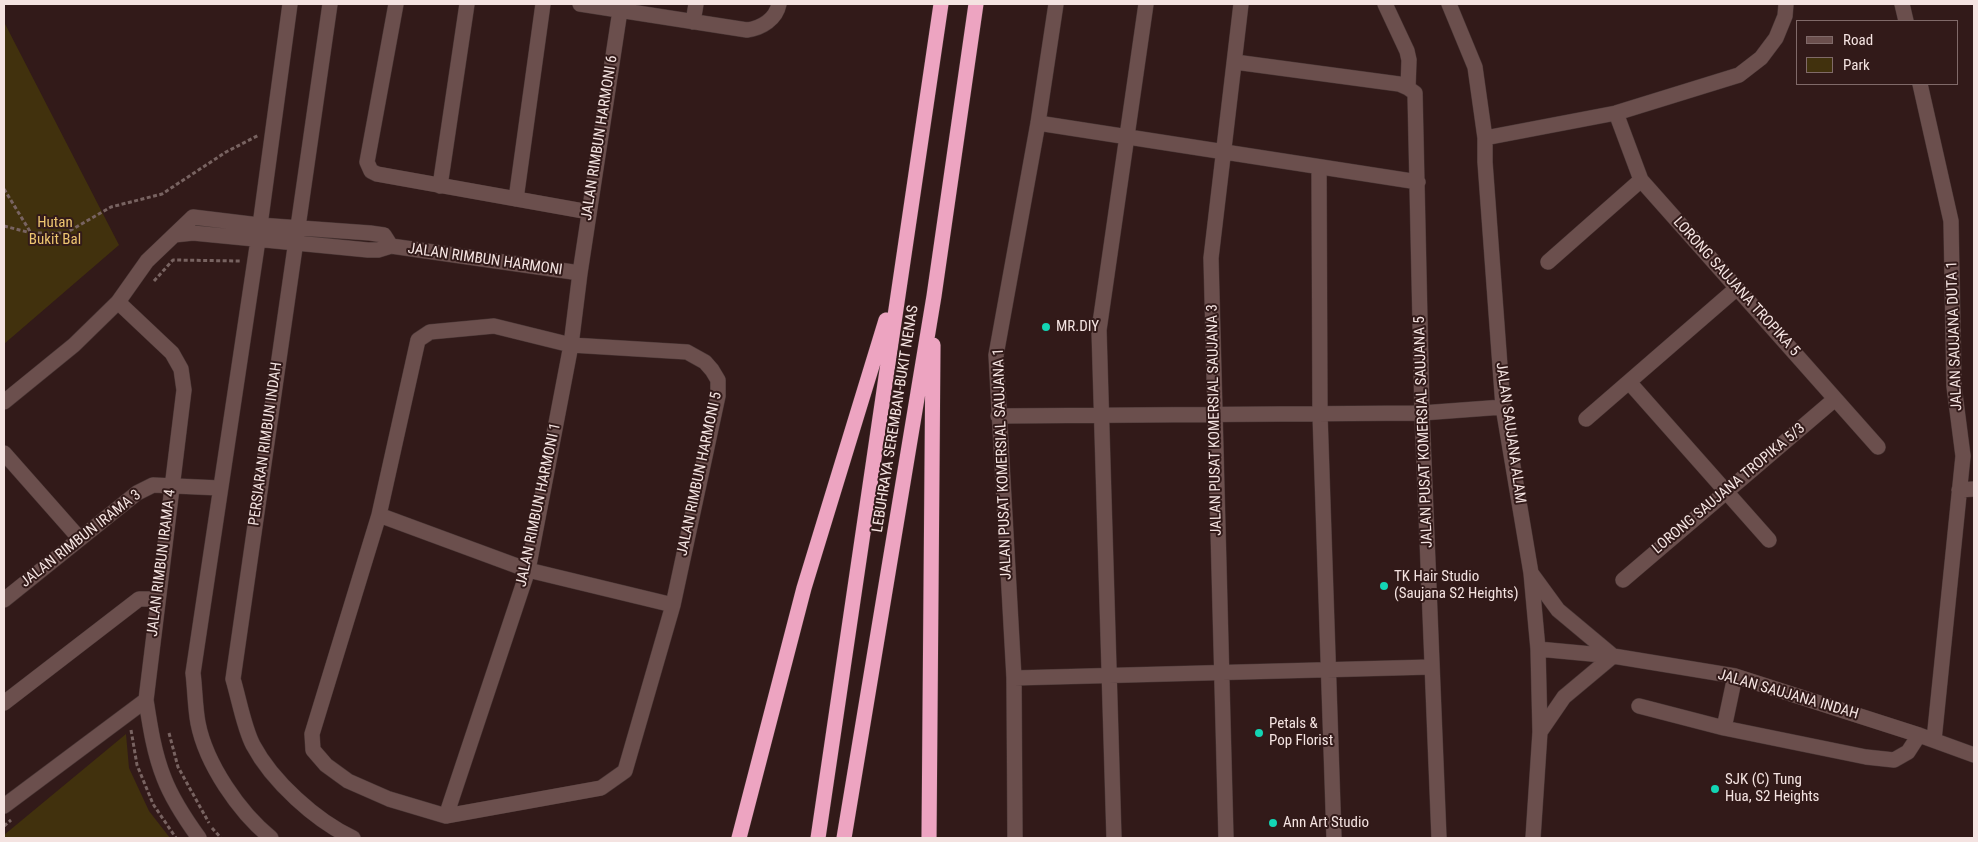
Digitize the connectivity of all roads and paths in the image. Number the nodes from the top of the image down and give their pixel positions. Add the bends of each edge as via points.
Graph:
1 (290, 4) edge
2 (330, 4) edge
3 (396, 4) edge
4 (467, 4) edge
5 (543, 4) edge
6 (580, 4) edge
7 (696, 4) edge
8 (779, 4) edge
9 (941, 4) edge
10 (976, 4) edge
11 (1056, 4) edge
12 (1146, 4) edge
13 (1241, 4) edge
14 (1385, 4) edge
15 (1449, 4) edge
16 (1786, 4) edge
17 (1902, 4) edge
18 (621, 7) edge
19 (1906, 20) edge
20 (693, 22) junction
21 (1235, 62) junction
22 (1920, 85) edge
23 (1408, 88) junction
24 (1616, 113) junction
25 (1038, 123) junction
26 (272, 128) junction
27 (1126, 137) junction
28 (1485, 138) junction
29 (1223, 152) junction
30 (1319, 167) junction
31 (1641, 180) junction
32 (1418, 182) junction
33 (440, 186) junction
34 (4, 189) edge
35 (516, 199) junction
36 (589, 212) junction
37 (4, 226) edge
38 (298, 227) junction
39 (258, 232) junction
40 (31, 233) junction
41 (296, 242) junction
42 (391, 246) junction
43 (1548, 262) dead end
44 (580, 273) junction
45 (900, 273) junction
46 (1737, 288) junction
47 (934, 296) junction
48 (118, 302) junction
49 (572, 345) junction
50 (1629, 382) junction
51 (1835, 399) junction
52 (4, 402) edge
53 (1503, 407) junction
54 (1422, 413) junction
55 (1215, 414) junction
56 (1320, 414) junction
57 (1102, 415) junction
58 (998, 416) junction
59 (1586, 419) dead end
60 (1878, 447) dead end
61 (4, 453) edge
62 (171, 485) junction
63 (220, 488) junction
64 (1967, 490) edge
65 (1726, 492) junction
66 (379, 515) junction
67 (80, 539) junction
68 (1769, 540) dead end
69 (528, 570) junction
70 (1530, 573) junction
71 (1623, 580) dead end
72 (158, 599) junction
73 (4, 600) edge
74 (673, 605) junction
75 (1538, 649) junction
76 (1613, 656) junction
77 (1431, 667) junction
78 (1330, 670) junction
79 (1222, 672) junction
80 (1109, 676) junction
81 (1735, 676) junction
82 (1014, 678) junction
83 (146, 700) junction
84 (4, 703) edge
85 (1638, 706) dead end
86 (1724, 728) junction
87 (123, 731) dead end
88 (1540, 732) junction
89 (1919, 735) junction
90 (1934, 740) junction
91 (1974, 755) edge
92 (4, 806) edge
93 (19, 814) dead end
94 (446, 816) junction
95 (4, 826) edge
96 (176, 838) edge
97 (199, 838) edge
98 (271, 838) edge
99 (353, 838) edge
100 (739, 838) edge
101 (818, 838) edge
102 (844, 838) edge
103 (929, 838) edge
104 (1016, 838) edge
105 (1114, 838) edge
106 (1226, 838) edge
107 (1334, 838) edge
108 (1439, 838) edge
109 (1533, 838) edge

1 - 26 street
2 - 38 street, PERSIARAN RIMBUN INDAH
3 - 33 street via 368,168 377,174
4 - 33 street
5 - 35 street
6 - 18 street
7 - 20 street
8 - 20 street via 778,10 760,28 747,30
9 - 45 highway, LEBUHRAYA SEREMBAN-BUKIT NENAS
10 - 47 highway, LEBUHRAYA SEREMBAN-BUKIT NENAS
11 - 25 street, JALAN PUSAT KOMERSIAL SAUJANA 1
12 - 27 street
13 - 21 street, JALAN PUSAT KOMERSIAL SAUJANA 3
14 - 23 street via 1407,51
15 - 28 street, JALAN SAUJANA ALAM via 1475,67
16 - 24 street via 1776,38 1761,58 1739,75
17 - 19 street
18 - 20 street
18 - 36 street, JALAN RIMBUN HARMONI 6
21 - 23 street via 1399,84
21 - 29 street, JALAN PUSAT KOMERSIAL SAUJANA 3
22 - 64 street, JALAN SAUJANA DUTA 1 via 1951,220 1954,386
23 - 32 street, JALAN PUSAT KOMERSIAL SAUJANA 5 via 1415,94
24 - 28 street
24 - 31 street, LORONG SAUJANA TROPIKA 5
25 - 27 street
25 - 58 street, JALAN PUSAT KOMERSIAL SAUJANA 1 via 996,355
26 - 39 street
26 - 40 path via 226,152 162,194 111,207 66,233
27 - 29 street
27 - 57 street via 1099,330
28 - 53 street, JALAN SAUJANA ALAM
29 - 30 street
29 - 55 street, JALAN PUSAT KOMERSIAL SAUJANA 3 via 1211,258
30 - 32 street
30 - 56 street
31 - 43 street
31 - 46 street, LORONG SAUJANA TROPIKA 5
32 - 54 street, JALAN PUSAT KOMERSIAL SAUJANA 5
33 - 35 street
34 - 40 path
35 - 36 street
36 - 44 street, JALAN RIMBUN HARMONI 6
37 - 40 path
38 - 39 street, JALAN RIMBUN HARMONI
38 - 41 street, PERSIARAN RIMBUN INDAH
38 - 42 street, JALAN RIMBUN HARMONI via 384,235
39 - 41 street, JALAN RIMBUN HARMONI
39 - 48 street via 174,235 147,261
39 - 63 street
41 - 42 street, JALAN RIMBUN HARMONI via 378,250
41 - 99 street, PERSIARAN RIMBUN INDAH via 233,679 253,744 276,779 307,808
42 - 44 street, JALAN RIMBUN HARMONI
44 - 49 street, JALAN RIMBUN HARMONI 1
45 - 100 highway via 804,588
45 - 101 highway, LEBUHRAYA SEREMBAN-BUKIT NENAS
46 - 50 street
46 - 51 street, LORONG SAUJANA TROPIKA 5
47 - 102 highway, LEBUHRAYA SEREMBAN-BUKIT NENAS
47 - 103 highway
48 - 52 street via 74,344
48 - 62 street, JALAN RIMBUN IRAMA 4 via 172,353 181,369 184,390
49 - 66 street, JALAN RIMBUN HARMONI 5 via 494,326 430,332 418,340
49 - 69 street, JALAN RIMBUN HARMONI 1
49 - 74 street, JALAN RIMBUN HARMONI 5 via 687,352 705,362 718,380 718,396
50 - 59 street
50 - 65 street
51 - 60 street, LORONG SAUJANA TROPIKA 5
51 - 65 street, LORONG SAUJANA TROPIKA 5/3
53 - 54 street
53 - 70 street, JALAN SAUJANA ALAM
54 - 56 street
54 - 77 street, JALAN PUSAT KOMERSIAL SAUJANA 5
55 - 56 street
55 - 57 street
55 - 79 street, JALAN PUSAT KOMERSIAL SAUJANA 3
56 - 78 street
57 - 58 street
57 - 80 street
58 - 82 street, JALAN PUSAT KOMERSIAL SAUJANA 1
61 - 67 street
62 - 63 street, JALAN RIMBUN IRAMA 3
62 - 67 street, JALAN RIMBUN IRAMA 3 via 153,485 138,493
62 - 72 street, JALAN RIMBUN IRAMA 4
63 - 98 street via 193,673 198,724 210,758 229,792
64 - 90 street, JALAN SAUJANA DUTA 1
65 - 68 street
65 - 71 street, LORONG SAUJANA TROPIKA 5/3
66 - 69 street
66 - 94 street, JALAN RIMBUN HARMONI 5 via 312,734 313,750 326,765 348,781 389,799
67 - 73 street, JALAN RIMBUN IRAMA 3
69 - 74 street
69 - 94 street, JALAN RIMBUN HARMONI 1
70 - 75 street, JALAN SAUJANA ALAM
70 - 76 street via 1558,610
72 - 83 street, JALAN RIMBUN IRAMA 4
72 - 84 street via 139,599
74 - 94 street, JALAN RIMBUN HARMONI 5 via 625,771 601,788
75 - 76 street, JALAN SAUJANA INDAH
75 - 88 street, JALAN SAUJANA ALAM
76 - 81 street, JALAN SAUJANA INDAH
76 - 88 street via 1564,697
77 - 78 street
77 - 108 street, JALAN PUSAT KOMERSIAL SAUJANA 5
78 - 79 street
78 - 107 street
79 - 80 street
79 - 106 street, JALAN PUSAT KOMERSIAL SAUJANA 3
80 - 82 street
80 - 105 street
81 - 86 street
81 - 89 street, JALAN SAUJANA INDAH
82 - 104 street, JALAN PUSAT KOMERSIAL SAUJANA 1
83 - 92 street
83 - 97 street, JALAN RIMBUN IRAMA 4 via 164,779
85 - 86 street
86 - 89 street via 1894,760 1908,752
87 - 96 path via 130,726 143,781 153,804
88 - 109 street, JALAN SAUJANA ALAM
89 - 90 street, JALAN SAUJANA INDAH
90 - 91 street, JALAN SAUJANA INDAH
93 - 95 path

